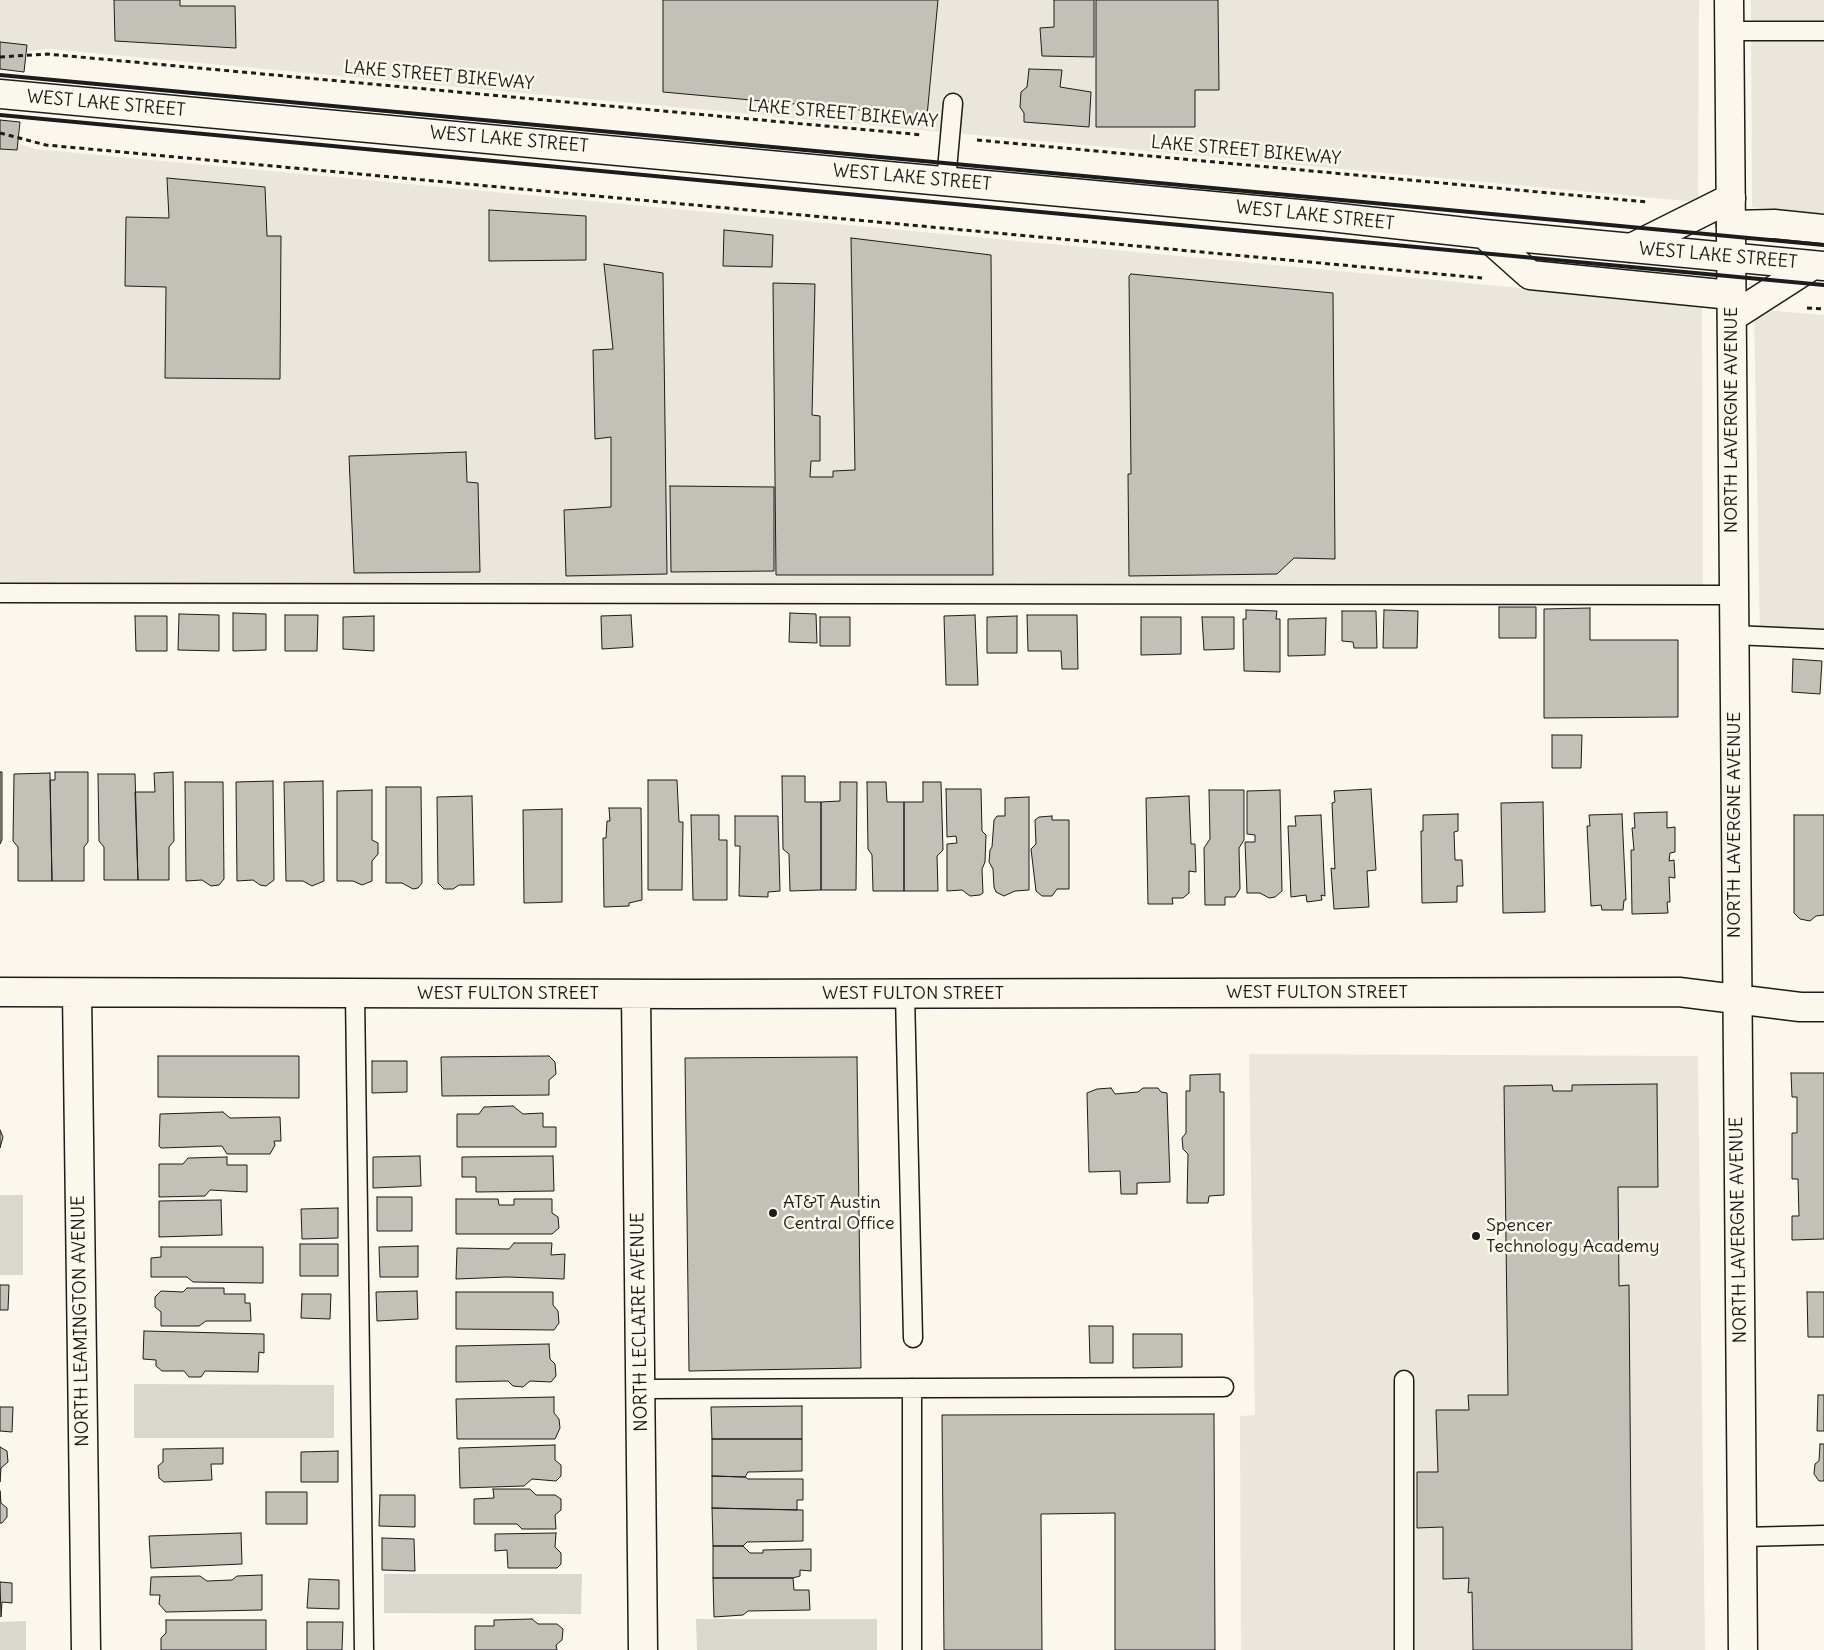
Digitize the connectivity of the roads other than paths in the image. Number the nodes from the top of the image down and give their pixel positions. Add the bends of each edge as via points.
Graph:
1 (1729, 0) edge
2 (1730, 31) junction
3 (1824, 31) edge
4 (0, 94) edge
5 (953, 103) dead end
6 (946, 181) junction
7 (1731, 198) junction
8 (1731, 225) junction
9 (1824, 229) edge
10 (1484, 234) junction
11 (1631, 248) junction
12 (1731, 257) junction
13 (1819, 265) edge
14 (1732, 306) junction
15 (0, 593) edge
16 (1734, 595) junction
17 (1734, 635) junction
18 (1824, 639) edge
19 (0, 992) edge
20 (77, 993) junction
21 (355, 994) junction
22 (636, 994) junction
23 (905, 994) junction
24 (1737, 999) junction
25 (1824, 1007) edge
26 (913, 1338) dead end
27 (1404, 1380) dead end
28 (1224, 1387) dead end
29 (912, 1388) junction
30 (640, 1389) junction
31 (1824, 1535) edge
32 (1742, 1537) junction
33 (86, 1650) edge
34 (364, 1650) edge
35 (643, 1650) edge
36 (912, 1650) edge
37 (1404, 1650) edge
38 (1743, 1650) edge

1 - 2 street, NORTH LAVERGNE AVENUE
2 - 3 lane
2 - 7 street, NORTH LAVERGNE AVENUE
4 - 6 street, WEST LAKE STREET
5 - 6 lane
6 - 10 street, WEST LAKE STREET
7 - 8 street, NORTH LAVERGNE AVENUE
7 - 11 street
8 - 9 street via 1774,224
8 - 12 street, NORTH LAVERGNE AVENUE
10 - 11 street, WEST LAKE STREET
10 - 14 street via 1530,275
11 - 12 street, WEST LAKE STREET
12 - 13 street, WEST LAKE STREET
12 - 14 street, NORTH LAVERGNE AVENUE
13 - 14 street
14 - 16 street, NORTH LAVERGNE AVENUE
15 - 16 lane
16 - 17 street, NORTH LAVERGNE AVENUE
17 - 18 lane
17 - 24 street, NORTH LAVERGNE AVENUE
19 - 20 street, WEST FULTON STREET
20 - 21 street, WEST FULTON STREET
20 - 33 street, NORTH LEAMINGTON AVENUE
21 - 22 street, WEST FULTON STREET
21 - 34 lane
22 - 23 street, WEST FULTON STREET
22 - 30 street, NORTH LECLAIRE AVENUE
23 - 24 street, WEST FULTON STREET via 1679,992
23 - 26 lane
24 - 25 street, WEST FULTON STREET
24 - 32 street, NORTH LAVERGNE AVENUE
27 - 37 lane
28 - 29 lane
29 - 30 lane
29 - 36 lane
30 - 35 street, NORTH LECLAIRE AVENUE
31 - 32 lane
32 - 38 street, NORTH LAVERGNE AVENUE

